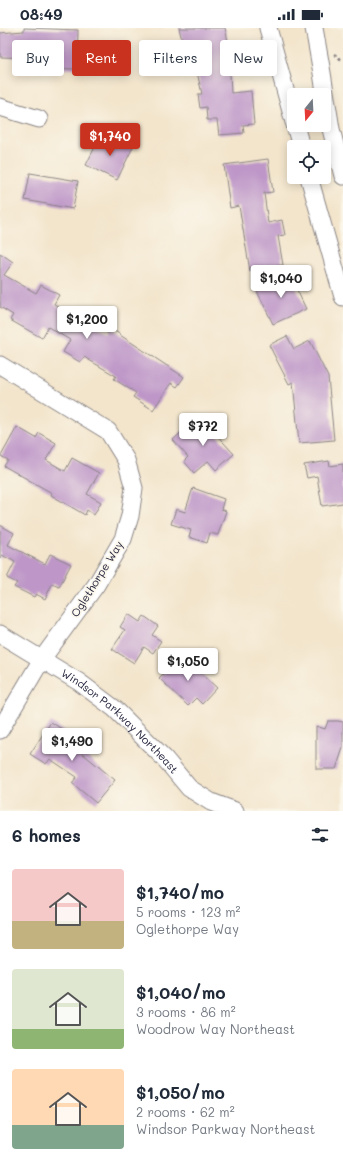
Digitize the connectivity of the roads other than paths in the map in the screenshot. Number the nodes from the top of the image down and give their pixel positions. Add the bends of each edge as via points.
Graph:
1 (268, 28) edge
2 (314, 28) edge
3 (287, 97) edge
4 (0, 107) edge
5 (39, 119) dead end
6 (343, 176) edge
7 (312, 184) edge
8 (343, 297) edge
9 (0, 365) edge
10 (0, 634) edge
11 (42, 660) junction
12 (0, 730) edge
13 (235, 811) edge

1 - 3 street
2 - 6 street via 331,129
4 - 5 street
7 - 8 street
9 - 11 street, Oglethorpe Way via 108,431 126,460 134,488 123,539 96,585
10 - 11 street, Windsor Parkway Northeast
11 - 12 street, Oglethorpe Way
11 - 13 street, Windsor Parkway Northeast via 79,682 115,709 165,759 189,788 211,802

